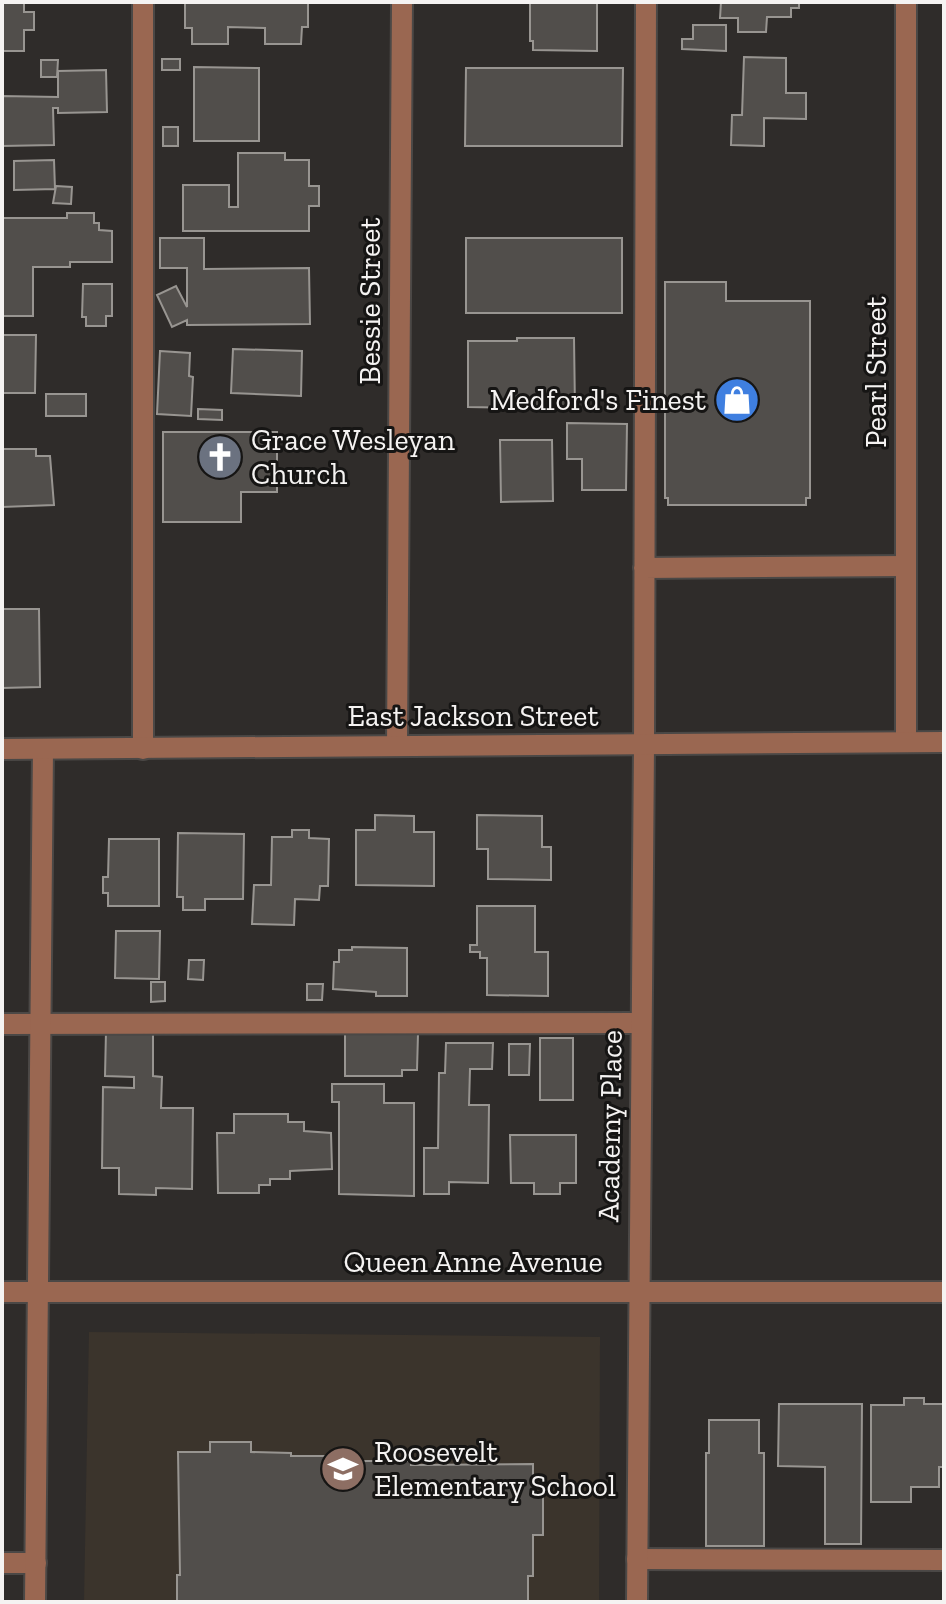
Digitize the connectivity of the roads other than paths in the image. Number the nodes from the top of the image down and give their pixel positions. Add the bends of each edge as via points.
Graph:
1 (143, 2) edge
2 (402, 2) edge
3 (646, 2) edge
4 (906, 2) edge
5 (906, 566) junction
6 (644, 568) junction
7 (906, 742) junction
8 (944, 742) edge
9 (397, 745) junction
10 (644, 746) junction
11 (2, 749) edge
12 (43, 749) junction
13 (143, 749) junction
14 (641, 1023) junction
15 (2, 1024) edge
16 (41, 1024) junction
17 (2, 1292) edge
18 (639, 1292) junction
19 (944, 1292) edge
20 (38, 1293) junction
21 (637, 1559) junction
22 (944, 1560) edge
23 (2, 1563) edge
24 (36, 1563) junction
25 (35, 1602) edge
26 (637, 1602) edge

1 - 13 street
2 - 9 street, Bessie Street
3 - 6 street, Academy Place
4 - 5 street, Pearl Street
5 - 6 street
5 - 7 street, Pearl Street
6 - 10 street, Academy Place
7 - 8 street, East Jackson Street
7 - 10 street, East Jackson Street
9 - 10 street, East Jackson Street
9 - 13 street, East Jackson Street
10 - 14 street, Academy Place
11 - 12 street, East Jackson Street
12 - 13 street, East Jackson Street
12 - 16 street
14 - 16 street
14 - 18 street, Academy Place
15 - 16 street
16 - 20 street
17 - 20 street, Queen Anne Avenue
18 - 19 street, Queen Anne Avenue
18 - 20 street, Queen Anne Avenue
18 - 21 street, Academy Place
20 - 24 street
21 - 22 street
21 - 26 street, Academy Place
23 - 24 street
24 - 25 street

